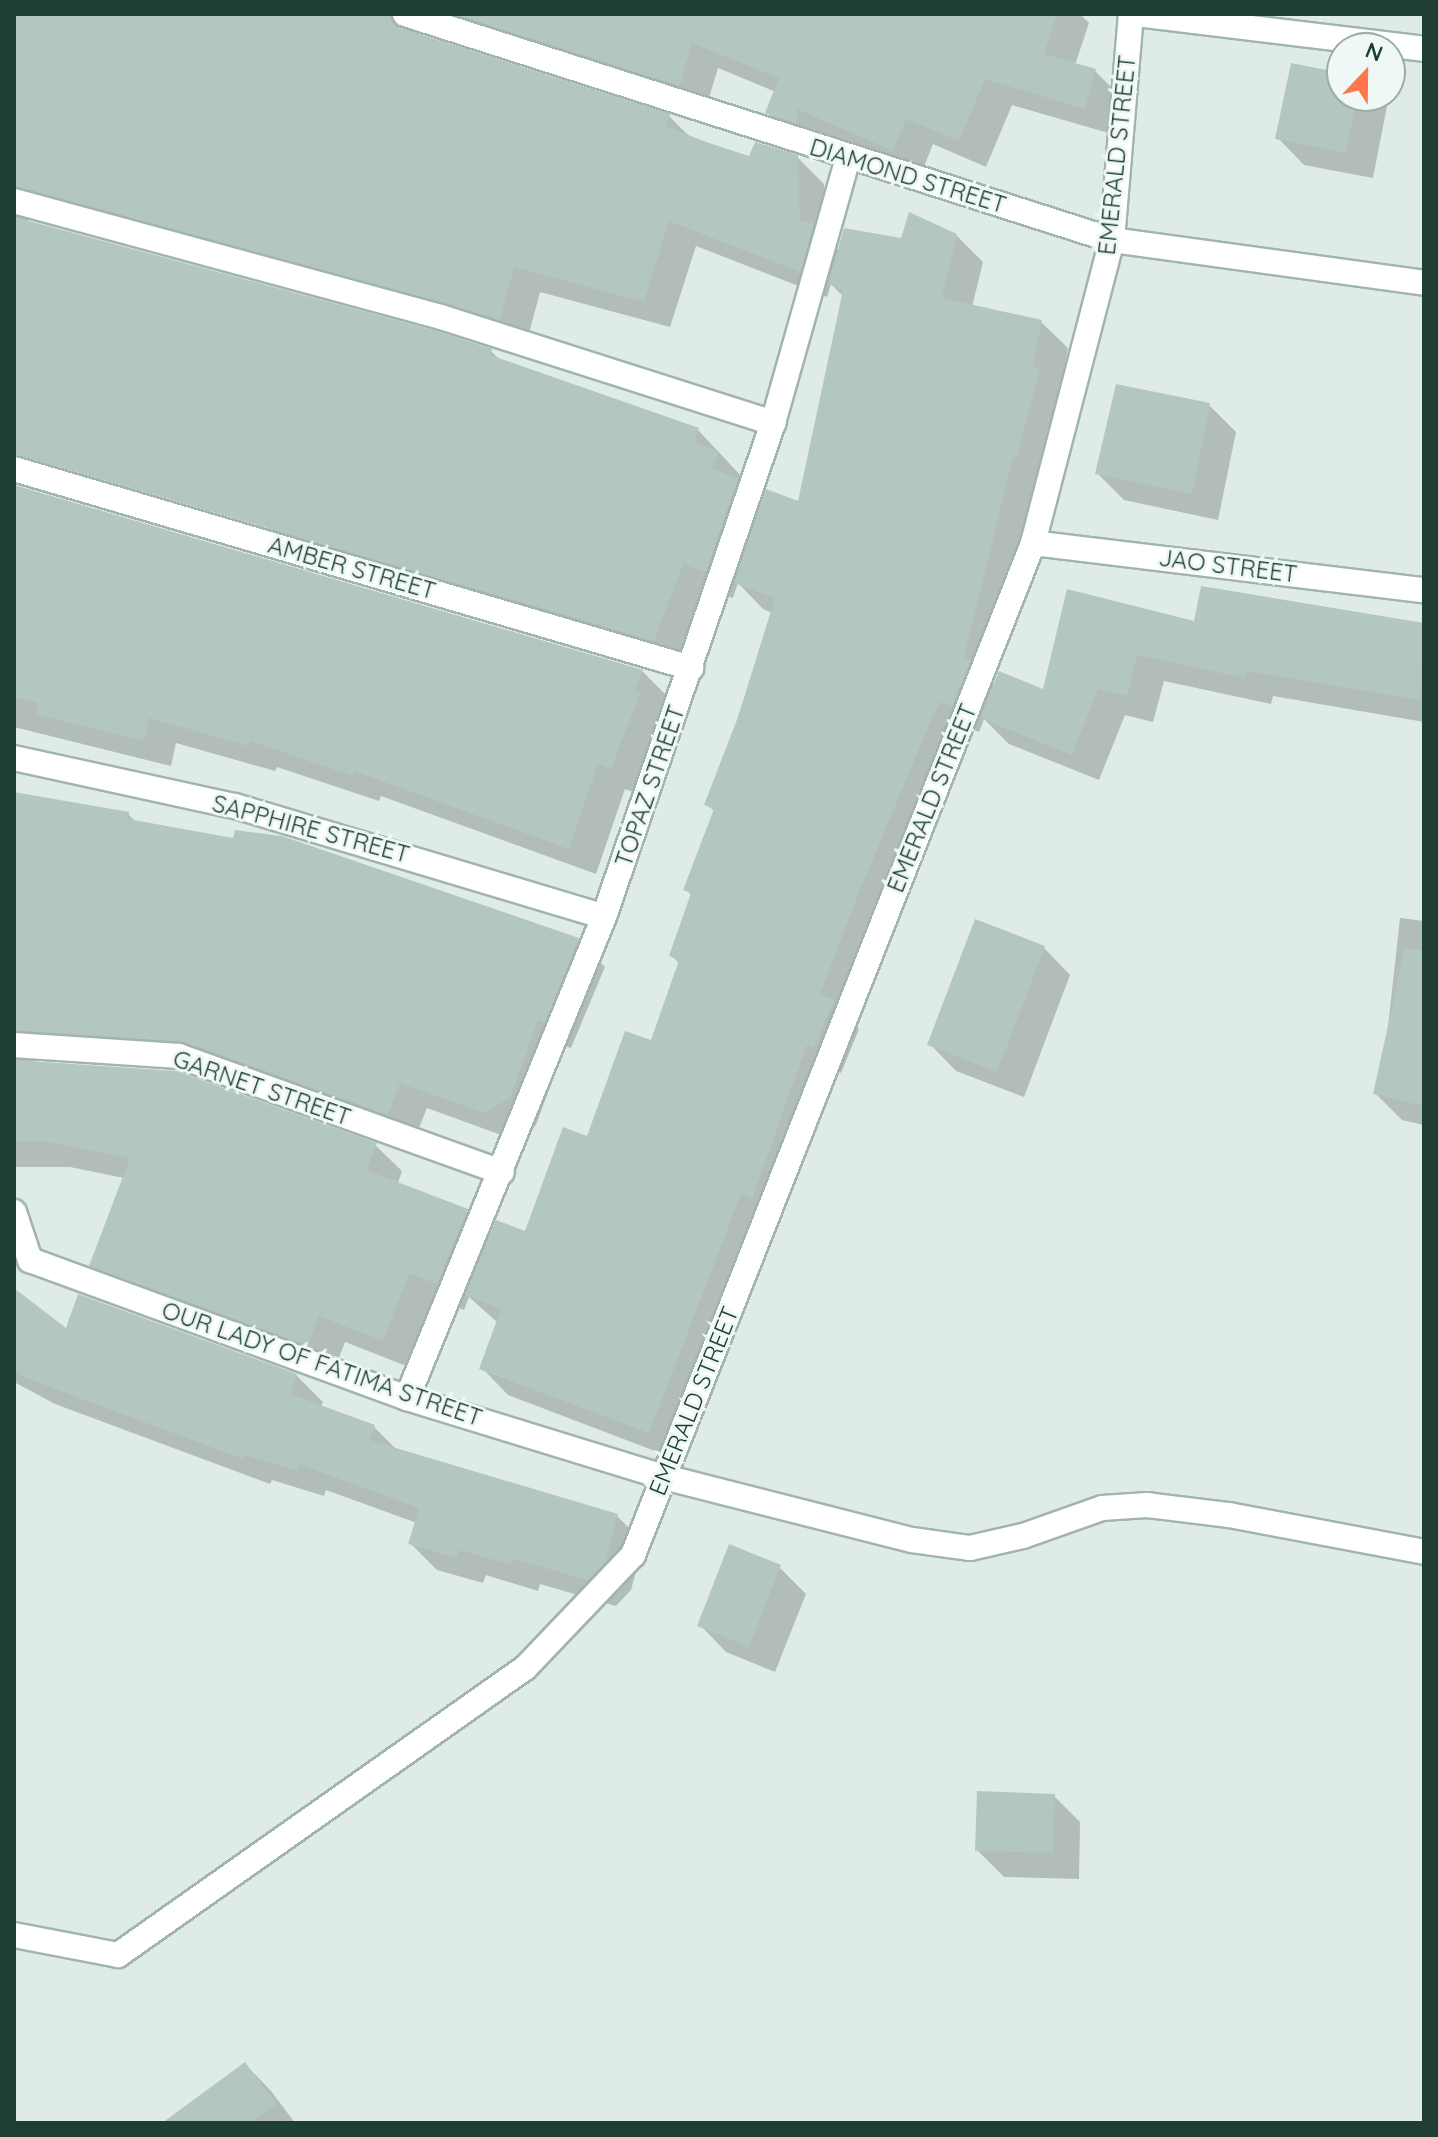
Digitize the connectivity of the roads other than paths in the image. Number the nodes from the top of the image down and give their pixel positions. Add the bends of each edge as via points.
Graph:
1 (405, 14) edge
2 (1134, 14) edge
3 (1424, 49) edge
4 (848, 158) junction
5 (14, 201) edge
6 (1112, 240) junction
7 (1424, 283) edge
8 (773, 423) junction
9 (14, 469) edge
10 (1033, 543) junction
11 (1424, 590) edge
12 (691, 668) junction
13 (14, 758) edge
14 (604, 917) junction
15 (14, 1045) edge
16 (502, 1172) junction
17 (14, 1212) edge
18 (407, 1398) junction
19 (664, 1477) junction
20 (1424, 1552) edge
21 (14, 1935) edge

1 - 4 street, DIAMOND STREET
2 - 3 street
2 - 6 street, EMERALD STREET
4 - 6 street, DIAMOND STREET
4 - 8 street, TOPAZ STREET
5 - 8 street via 441,317
6 - 7 street, DIAMOND STREET
6 - 10 street, EMERALD STREET
8 - 12 street, TOPAZ STREET
9 - 12 street, AMBER STREET
10 - 11 street, JAO STREET
10 - 19 street, EMERALD STREET
12 - 14 street, TOPAZ STREET
13 - 14 street, SAPPHIRE STREET via 235,806
14 - 16 street, TOPAZ STREET
15 - 16 street, GARNET STREET via 179,1056
16 - 18 street, TOPAZ STREET
17 - 18 street, OUR LADY OF FATIMA STREET via 30,1260
18 - 19 street, OUR LADY OF FATIMA STREET
19 - 20 street, OUR LADY OF FATIMA STREET via 912,1540 970,1548 1102,1508 1147,1505
19 - 21 street, EMERALD STREET via 633,1555 525,1668 118,1955

